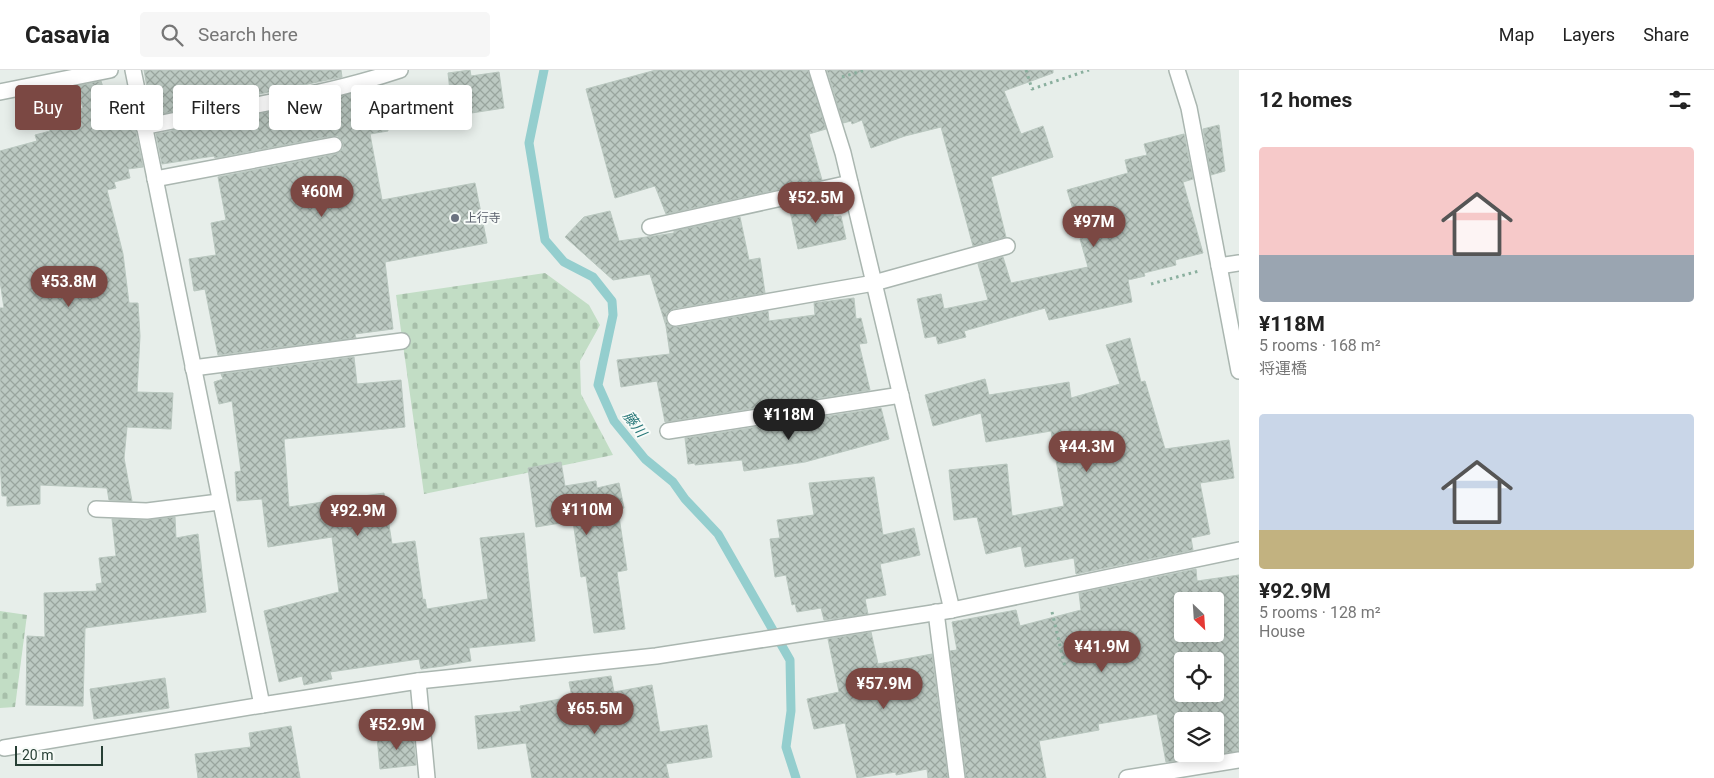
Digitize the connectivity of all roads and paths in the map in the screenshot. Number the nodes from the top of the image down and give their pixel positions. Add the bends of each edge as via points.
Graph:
1 (110, 70) edge
2 (133, 70) edge
3 (400, 70) edge
4 (817, 70) edge
5 (1026, 70) edge
6 (1089, 70) edge
7 (1177, 70) edge
8 (136, 85) edge
9 (0, 92) edge
10 (163, 123) edge
11 (145, 130) edge
12 (334, 145) dead end
13 (155, 179) junction
14 (850, 183) junction
15 (650, 227) dead end
16 (1007, 246) dead end
17 (1239, 263) edge
18 (1218, 266) junction
19 (874, 283) junction
20 (1151, 284) dead end
21 (675, 318) dead end
22 (402, 341) dead end
23 (192, 368) junction
24 (1239, 371) edge
25 (901, 395) junction
26 (668, 431) dead end
27 (219, 502) junction
28 (96, 509) dead end
29 (1239, 550) edge
30 (1047, 590) junction
31 (952, 610) junction
32 (936, 612) junction
33 (1065, 667) dead end
34 (418, 680) junction
35 (262, 706) junction
36 (4, 748) dead end
37 (1239, 760) edge
38 (426, 778) edge
39 (958, 778) edge
40 (1127, 778) edge

1 - 9 street
2 - 8 street
3 - 10 street via 289,99
4 - 14 street
5 - 6 path via 1032,89
7 - 18 street via 1189,108
11 - 13 street
12 - 13 street
13 - 23 street
14 - 15 street
14 - 19 street
16 - 19 street
17 - 18 street
18 - 20 path
18 - 24 street
19 - 21 street
19 - 25 street
22 - 23 street
23 - 27 street
25 - 26 street
25 - 31 street
27 - 28 street via 147,510
27 - 35 street
29 - 30 street
30 - 31 street
30 - 33 path
31 - 32 street
32 - 34 street via 656,656
32 - 39 street
34 - 35 street
34 - 38 street
35 - 36 street
37 - 40 street

